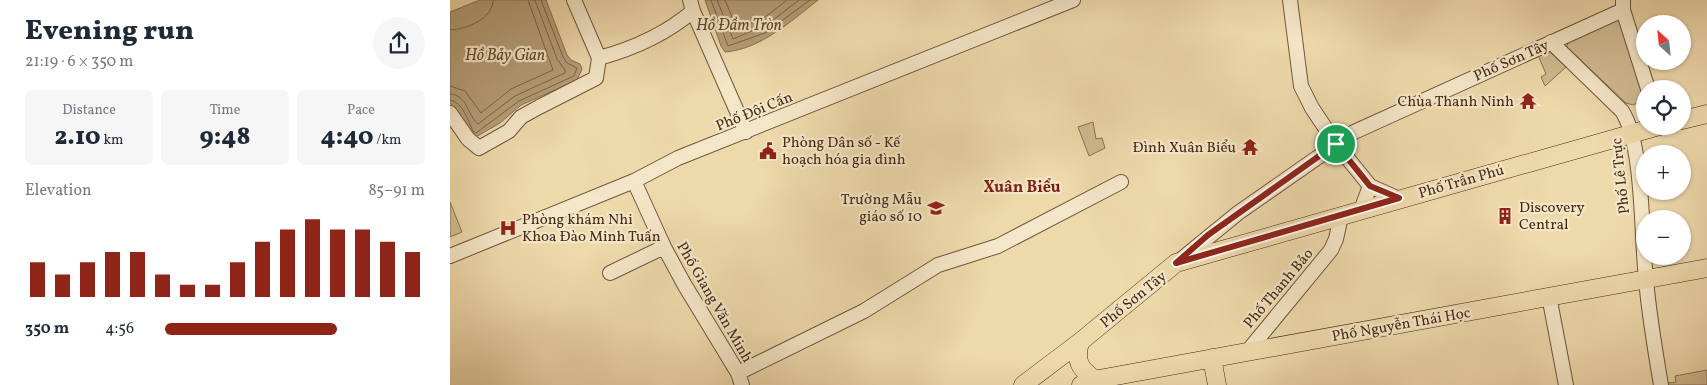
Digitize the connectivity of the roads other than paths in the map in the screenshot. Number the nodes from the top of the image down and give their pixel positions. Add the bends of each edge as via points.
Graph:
1 (574, 0) edge
2 (1073, 0) edge
3 (1290, 0) edge
4 (691, 5) edge
5 (1623, 5) edge
6 (1551, 42) junction
7 (598, 58) junction
8 (1645, 80) edge
9 (450, 113) edge
10 (1707, 114) edge
11 (1691, 118) edge
12 (746, 132) junction
13 (1636, 133) edge
14 (1632, 134) junction
15 (1336, 144) junction
16 (634, 181) junction
17 (1121, 182) dead end
18 (1370, 186) junction
19 (1399, 198) junction
20 (1361, 210) junction
21 (1341, 216) junction
22 (664, 247) junction
23 (450, 256) edge
24 (1176, 263) junction
25 (1707, 268) edge
26 (610, 273) dead end
27 (1646, 278) junction
28 (1549, 296) junction
29 (1082, 340) junction
30 (1247, 352) junction
31 (1212, 358) junction
32 (740, 379) edge
33 (1088, 382) edge
34 (1024, 385) edge
35 (1217, 385) edge
36 (1566, 385) edge
37 (1660, 385) edge

1 - 7 street
2 - 12 street, Phố Đội Cấn
3 - 15 street via 1301,86
4 - 7 street via 681,21 629,50
4 - 12 street
5 - 6 street, Phố Sơn Tây
5 - 8 street
6 - 14 street, Phố Lê Trực via 1622,111
6 - 15 street, Phố Sơn Tây via 1383,117
7 - 9 street via 596,78 539,107 521,118 509,131 479,148 468,139
10 - 11 main road
12 - 16 street, Phố Đội Cấn via 678,158
13 - 14 main road, Phố Trần Phú
14 - 19 main road, Phố Trần Phú
14 - 27 street, Phố Lê Trực
15 - 18 street
15 - 24 street, Phố Sơn Tây via 1208,235
16 - 22 street, Phố Giang Văn Minh
16 - 23 street, Phố Đội Cấn
17 - 32 street via 998,246 938,265 864,312
18 - 19 street
18 - 20 street
19 - 20 main road, Phố Trần Phú
20 - 21 main road, Phố Trần Phú
21 - 24 main road, Phố Trần Phú
21 - 30 street, Phố Thanh Bảo via 1331,250
22 - 26 street
22 - 32 street, Phố Giang Văn Minh
24 - 29 main road, Phố Sơn Tây
25 - 27 main road, Phố Nguyễn Thái Học
27 - 28 main road, Phố Nguyễn Thái Học
27 - 37 street, Phố Lê Trực
28 - 30 main road, Phố Nguyễn Thái Học
28 - 36 street
29 - 33 main road via 1077,356
29 - 34 main road, Phố Sơn Tây
30 - 31 main road, Phố Nguyễn Thái Học
31 - 33 main road, Phố Nguyễn Thái Học
31 - 35 main road

